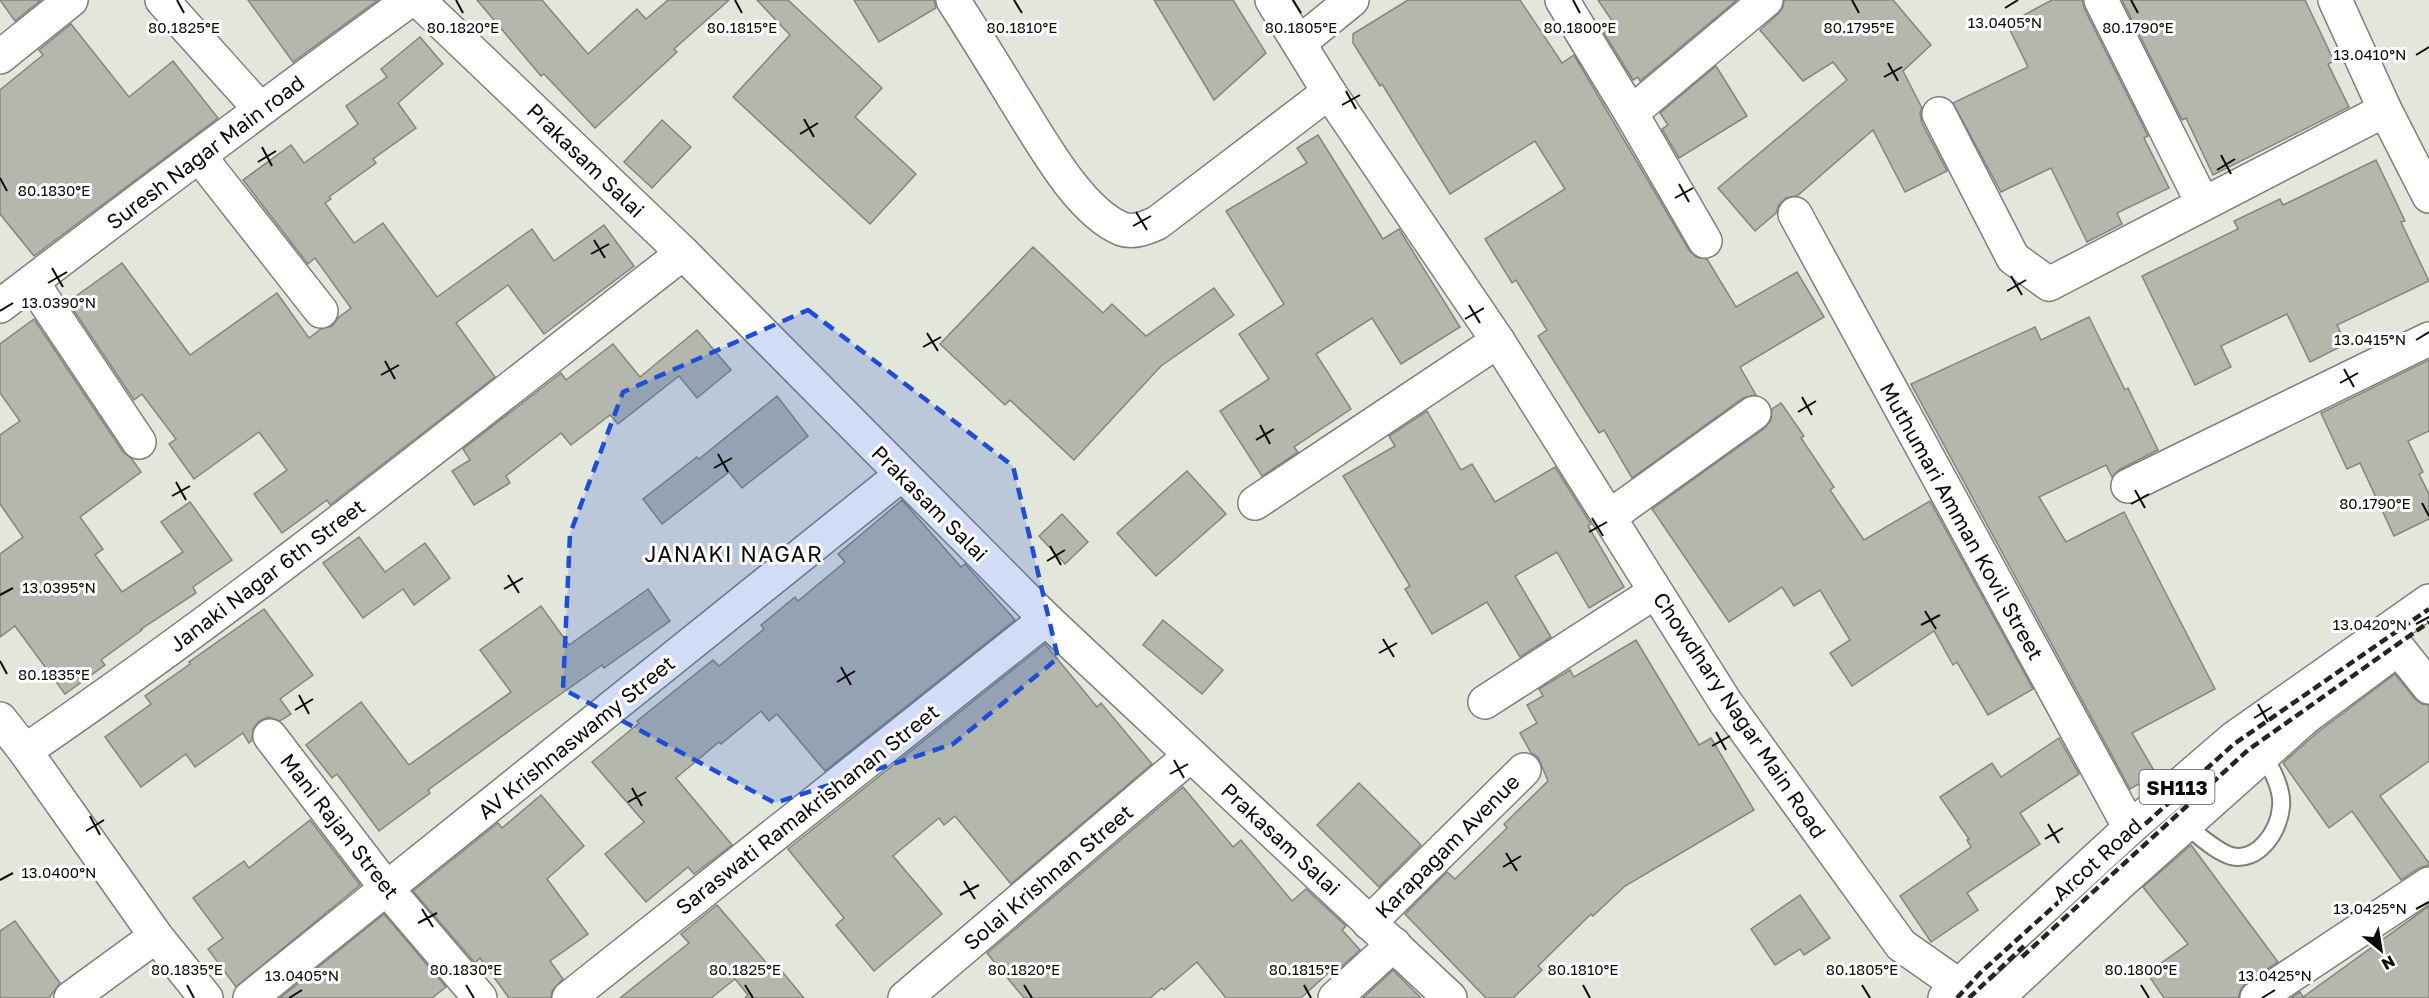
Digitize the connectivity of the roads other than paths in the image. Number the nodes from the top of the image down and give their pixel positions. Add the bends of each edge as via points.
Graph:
1 (71, 0) edge
2 (162, 0) edge
3 (410, 0) edge
4 (418, 0) edge
5 (953, 0) edge
6 (1272, 0) edge
7 (1352, 0) edge
8 (1562, 0) edge
9 (1766, 0) edge
10 (2101, 0) edge
11 (2335, 0) edge
12 (1299, 43) junction
13 (0, 57) edge
14 (1329, 92) junction
15 (260, 109) junction
16 (2385, 110) junction
17 (1631, 113) junction
18 (1939, 114) dead end
19 (200, 157) junction
20 (2429, 196) edge
21 (2203, 204) junction
22 (1795, 214) dead end
23 (1705, 241) dead end
24 (682, 253) junction
25 (32, 282) junction
26 (0, 306) edge
27 (321, 311) dead end
28 (2429, 339) edge
29 (1498, 341) junction
30 (1754, 414) dead end
31 (139, 442) dead end
32 (901, 475) junction
33 (2128, 486) dead end
34 (1255, 503) dead end
35 (1609, 517) junction
36 (1655, 592) junction
37 (2429, 601) edge
38 (1046, 619) junction
39 (2429, 627) edge
40 (2398, 648) junction
41 (2429, 687) edge
42 (1485, 702) dead end
43 (0, 719) edge
44 (270, 736) dead end
45 (25, 751) junction
46 (2264, 754) junction
47 (1191, 755) junction
48 (1524, 770) dead end
49 (2186, 825) junction
50 (2130, 828) junction
51 (2429, 884) edge
52 (387, 889) junction
53 (1369, 923) junction
54 (156, 936) junction
55 (1394, 944) junction
56 (1963, 994) edge
57 (71, 998) edge
58 (206, 998) edge
59 (250, 998) edge
60 (480, 998) edge
61 (569, 998) edge
62 (905, 998) edge
63 (1335, 998) edge
64 (1450, 998) edge
65 (1997, 998) edge
66 (2257, 998) edge

1 - 13 street
2 - 15 street
3 - 15 street, Suresh Nagar Main road
4 - 24 street, Prakasam Salai
5 - 14 street via 1055,163 1101,216 1123,230 1141,230 1157,224
6 - 12 street, Chowdhary Nagar Main Road
7 - 12 street
8 - 17 street
9 - 17 street
10 - 21 street
11 - 16 street
12 - 14 street, Chowdhary Nagar Main Road
14 - 29 street, Chowdhary Nagar Main Road
15 - 19 street, Suresh Nagar Main road
16 - 20 street
16 - 21 street
17 - 23 street
18 - 21 street via 2013,258 2049,284
19 - 25 street, Suresh Nagar Main road
19 - 27 street
22 - 50 street, Muthumari Amman Kovil Street
24 - 32 street, Prakasam Salai
24 - 45 street, Janaki Nagar 6th Street via 123,684
25 - 26 street, Suresh Nagar Main road
25 - 31 street
28 - 33 street
29 - 34 street
29 - 35 street, Chowdhary Nagar Main Road
30 - 35 street
32 - 38 street, Prakasam Salai
32 - 52 street, AV Krishnaswamy Street
35 - 36 street, Chowdhary Nagar Main Road
36 - 42 street
36 - 56 street, Chowdhary Nagar Main Road via 1726,703 1901,945
37 - 50 street, Arcot Road / SH113 via 2233,739
38 - 47 street, Prakasam Salai
38 - 61 street, Saraswati Ramakrishanan Street
39 - 40 street, Arcot Road / SH113
40 - 41 street
40 - 46 street, Arcot Road / SH113
43 - 45 street
44 - 52 street, Mani Rajan Street
45 - 54 street
46 - 49 street, Arcot Road / SH113
46 - 49 lane via 2282,806 2266,844 2250,856 2232,856
47 - 53 street, Prakasam Salai
47 - 62 street, Solai Krishnan Street
48 - 53 street, Karapagam Avenue
49 - 65 street, Arcot Road / SH113
50 - 56 street, Arcot Road / SH113
51 - 66 street
52 - 59 street, AV Krishnaswamy Street
52 - 60 street, Mani Rajan Street
53 - 55 street, Prakasam Salai
54 - 57 street
54 - 58 street
55 - 63 street
55 - 64 street, Prakasam Salai

